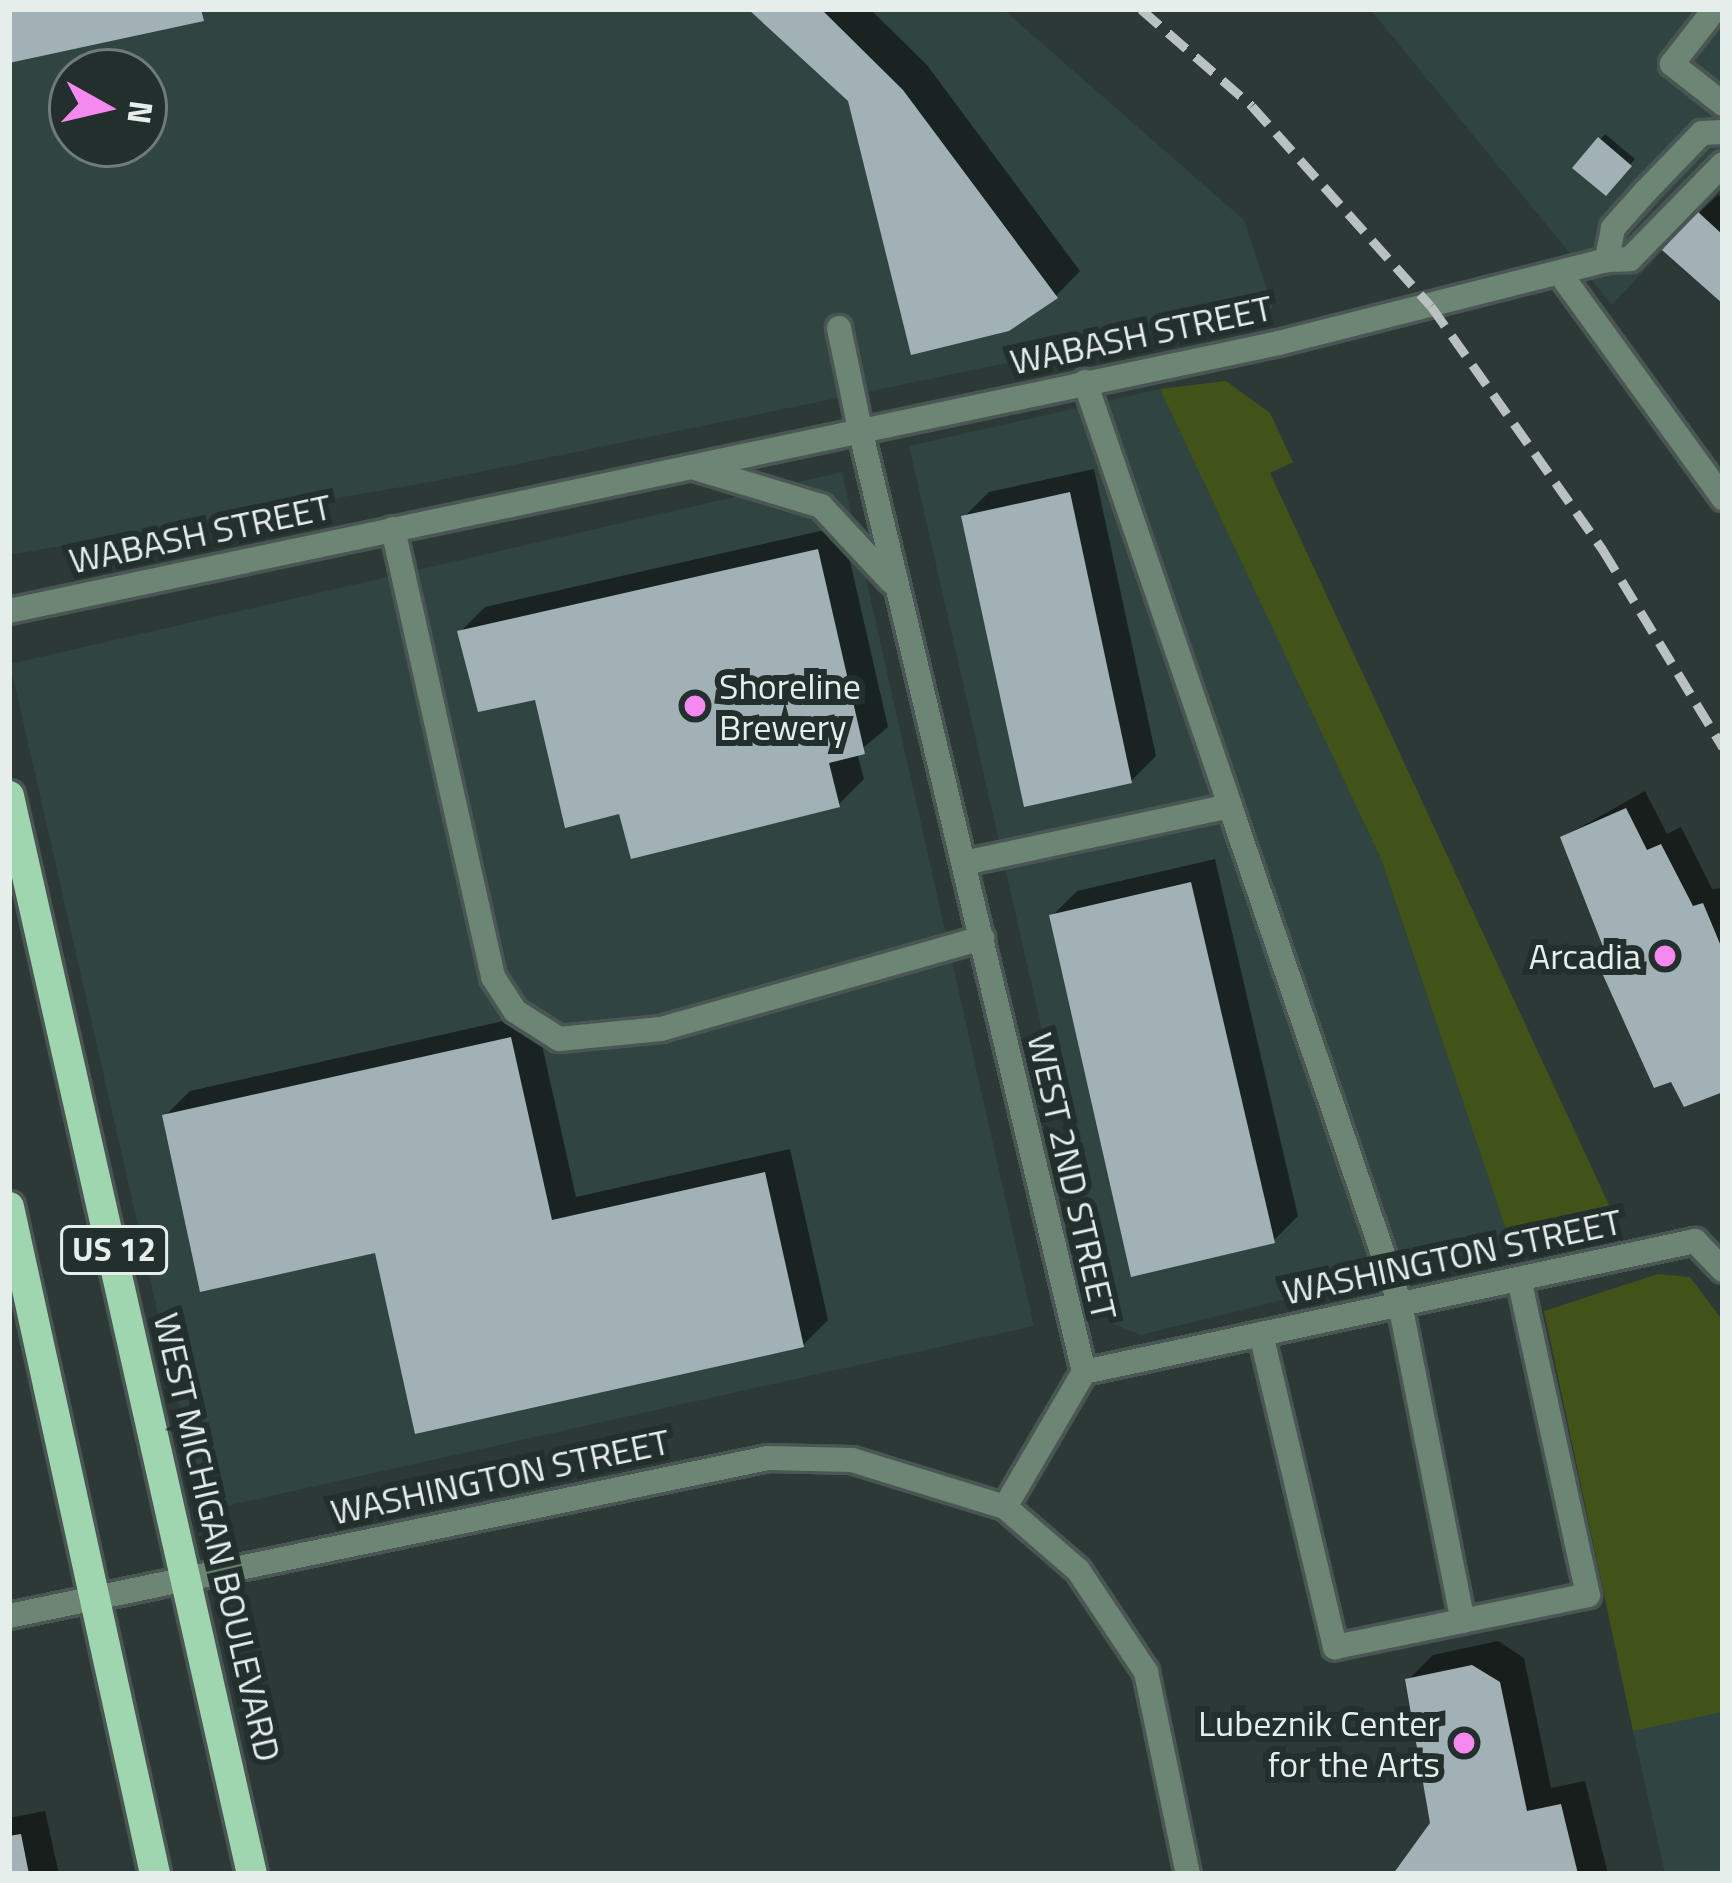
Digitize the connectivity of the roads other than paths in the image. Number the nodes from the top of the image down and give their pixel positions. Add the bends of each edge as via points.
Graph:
1 (1715, 9) edge
2 (1723, 104) edge
3 (1723, 132) edge
4 (1723, 164) edge
5 (1607, 260) junction
6 (1561, 275) junction
7 (839, 328) dead end
8 (1085, 382) junction
9 (860, 429) junction
10 (687, 466) junction
11 (1723, 498) edge
12 (393, 529) junction
13 (894, 584) junction
14 (9, 611) edge
15 (9, 796) edge
16 (1230, 806) junction
17 (964, 863) junction
18 (982, 938) junction
19 (9, 1207) edge
20 (1723, 1270) edge
21 (1520, 1279) junction
22 (1400, 1304) junction
23 (1261, 1334) junction
24 (1084, 1372) junction
25 (1004, 1508) junction
26 (187, 1578) junction
27 (92, 1597) junction
28 (9, 1616) edge
29 (1463, 1621) junction
30 (155, 1874) edge
31 (252, 1874) edge
32 (1188, 1874) edge

1 - 2 street via 1672,64
3 - 5 street via 1702,133 1646,191 1613,228
4 - 5 street, WABASH STREET via 1630,260
5 - 6 street, WABASH STREET
6 - 8 street, WABASH STREET
6 - 11 street
7 - 9 street, WEST 2ND STREET
8 - 9 street, WABASH STREET
8 - 16 street
9 - 10 street, WABASH STREET
9 - 13 street, WEST 2ND STREET
10 - 12 street, WABASH STREET
10 - 13 street, WABASH STREET via 821,506
12 - 14 street, WABASH STREET
12 - 18 street via 494,977 515,1012 559,1039 662,1029
13 - 17 street, WEST 2ND STREET
15 - 26 main road, WEST MICHIGAN BOULEVARD / US 12
16 - 17 street
16 - 22 street
17 - 18 street, WEST 2ND STREET
18 - 24 street, WEST 2ND STREET
19 - 27 main road, US 12
20 - 21 street, WASHINGTON STREET via 1695,1241
21 - 22 street, WASHINGTON STREET
21 - 29 street via 1588,1595
22 - 23 street, WASHINGTON STREET
22 - 29 street
23 - 24 street, WASHINGTON STREET
23 - 29 street via 1335,1647
24 - 25 street, WEST 2ND STREET
25 - 26 street, WASHINGTON STREET via 852,1460 767,1458
25 - 32 street via 1078,1570 1146,1672
26 - 27 street, WASHINGTON STREET
26 - 31 main road, WEST MICHIGAN BOULEVARD / US 12
27 - 28 street, WASHINGTON STREET
27 - 30 main road, US 12

